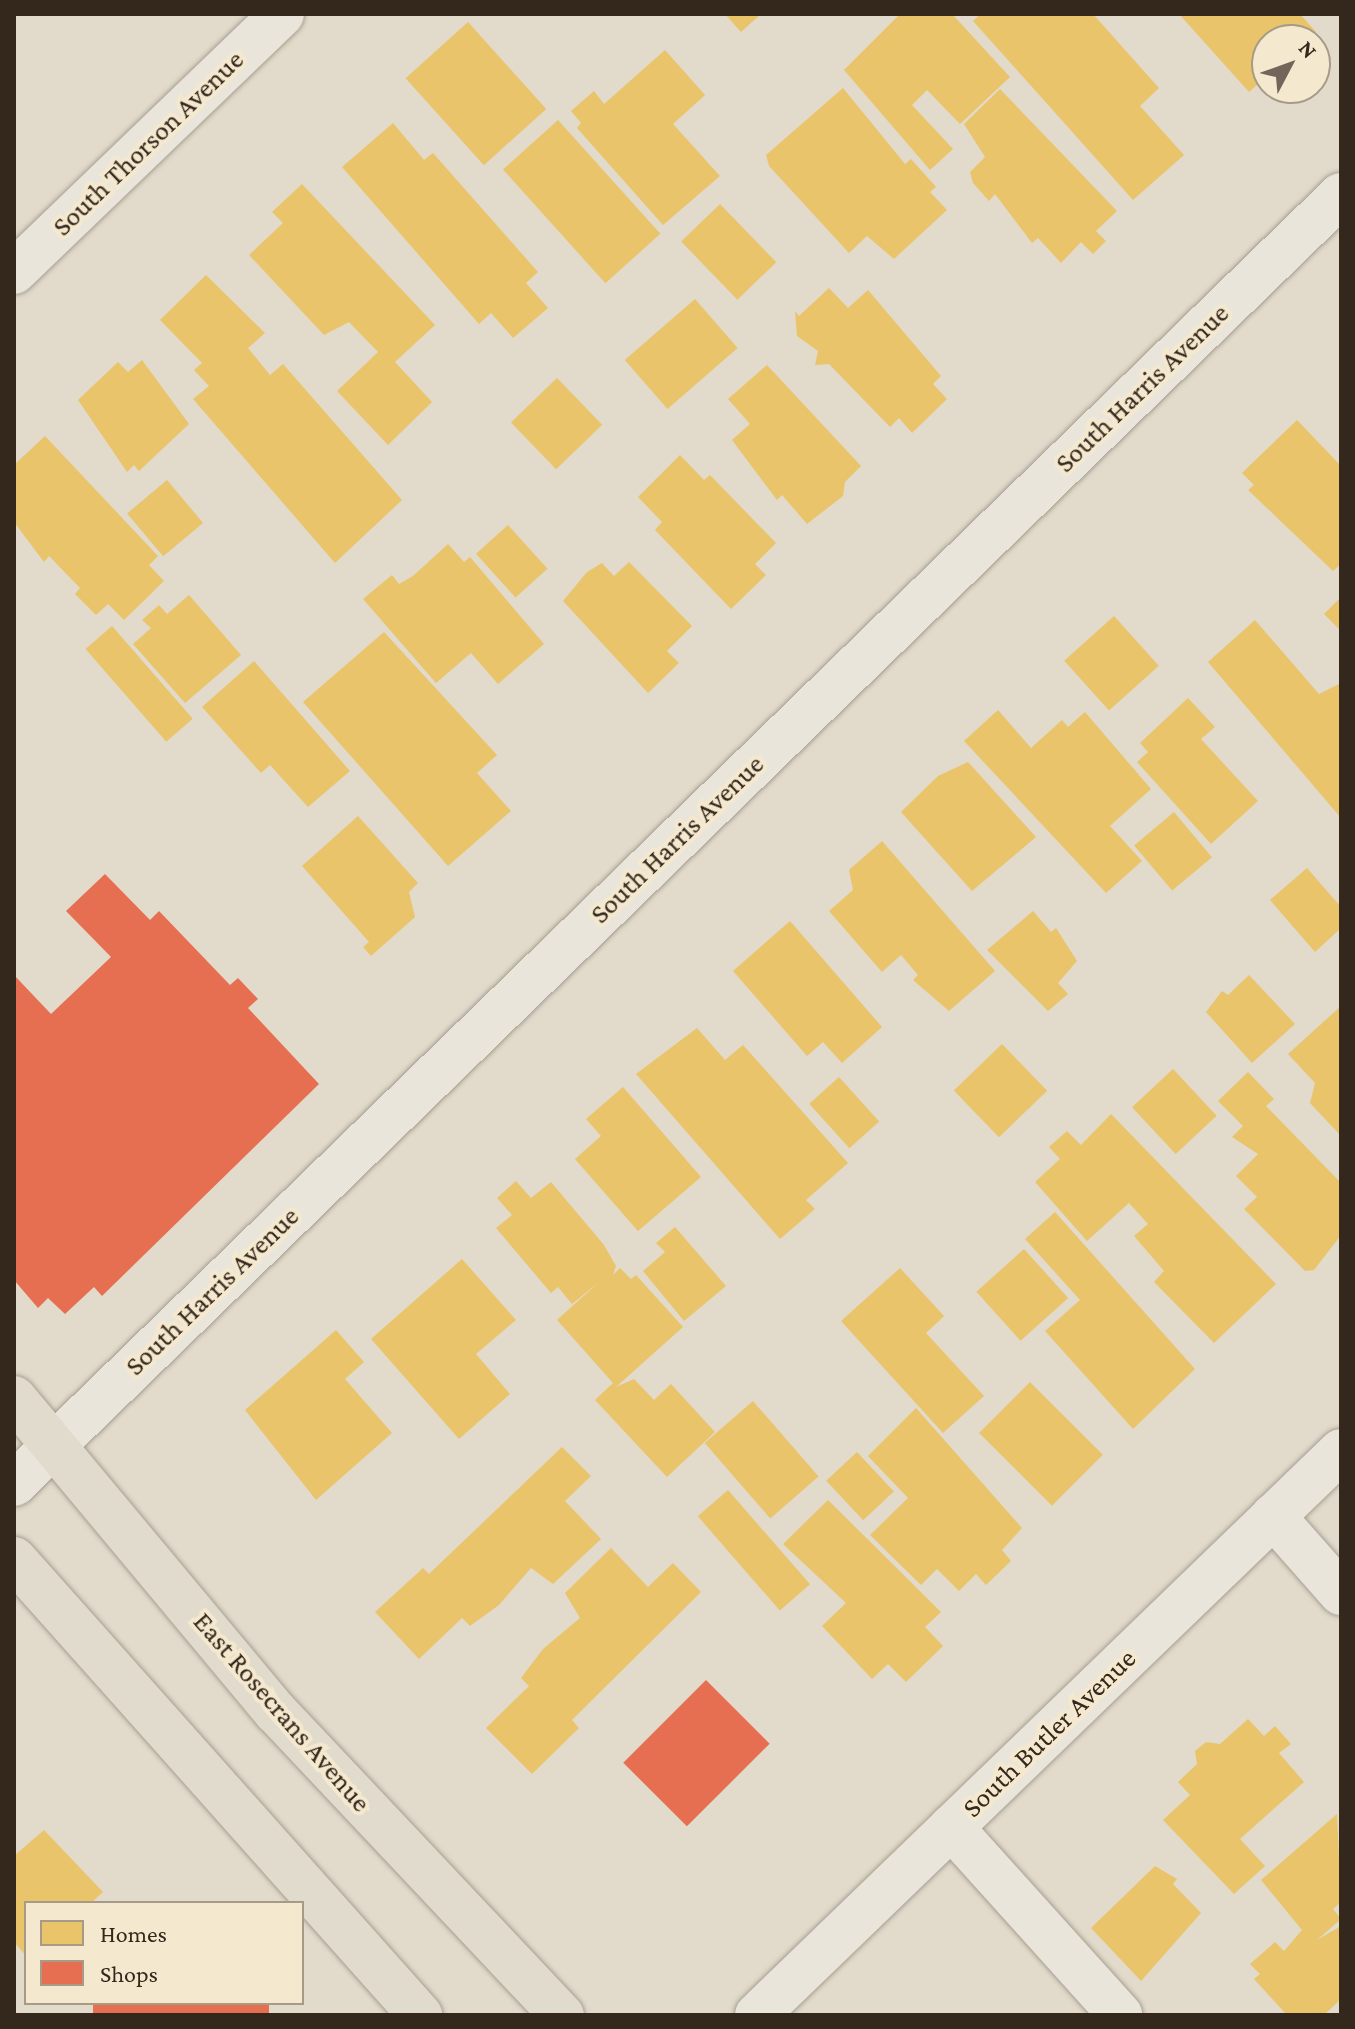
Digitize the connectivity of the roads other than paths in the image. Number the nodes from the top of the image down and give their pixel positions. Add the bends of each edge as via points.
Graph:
1 (282, 14) edge
2 (1341, 195) edge
3 (14, 272) edge
4 (14, 1398) edge
5 (55, 1443) junction
6 (1341, 1451) edge
7 (14, 1484) edge
8 (1273, 1516) junction
9 (14, 1559) edge
10 (1341, 1593) edge
11 (951, 1827) junction
12 (420, 2015) edge
13 (562, 2015) edge
14 (757, 2015) edge
15 (1120, 2015) edge

1 - 3 street, South Thorson Avenue
2 - 5 street, South Harris Avenue
4 - 5 main road, East Rosecrans Avenue
5 - 7 street, South Harris Avenue
5 - 13 main road, East Rosecrans Avenue via 276,1712
6 - 8 street, South Butler Avenue
8 - 10 street
8 - 11 street, South Butler Avenue
9 - 12 main road
11 - 14 street, South Butler Avenue
11 - 15 street

